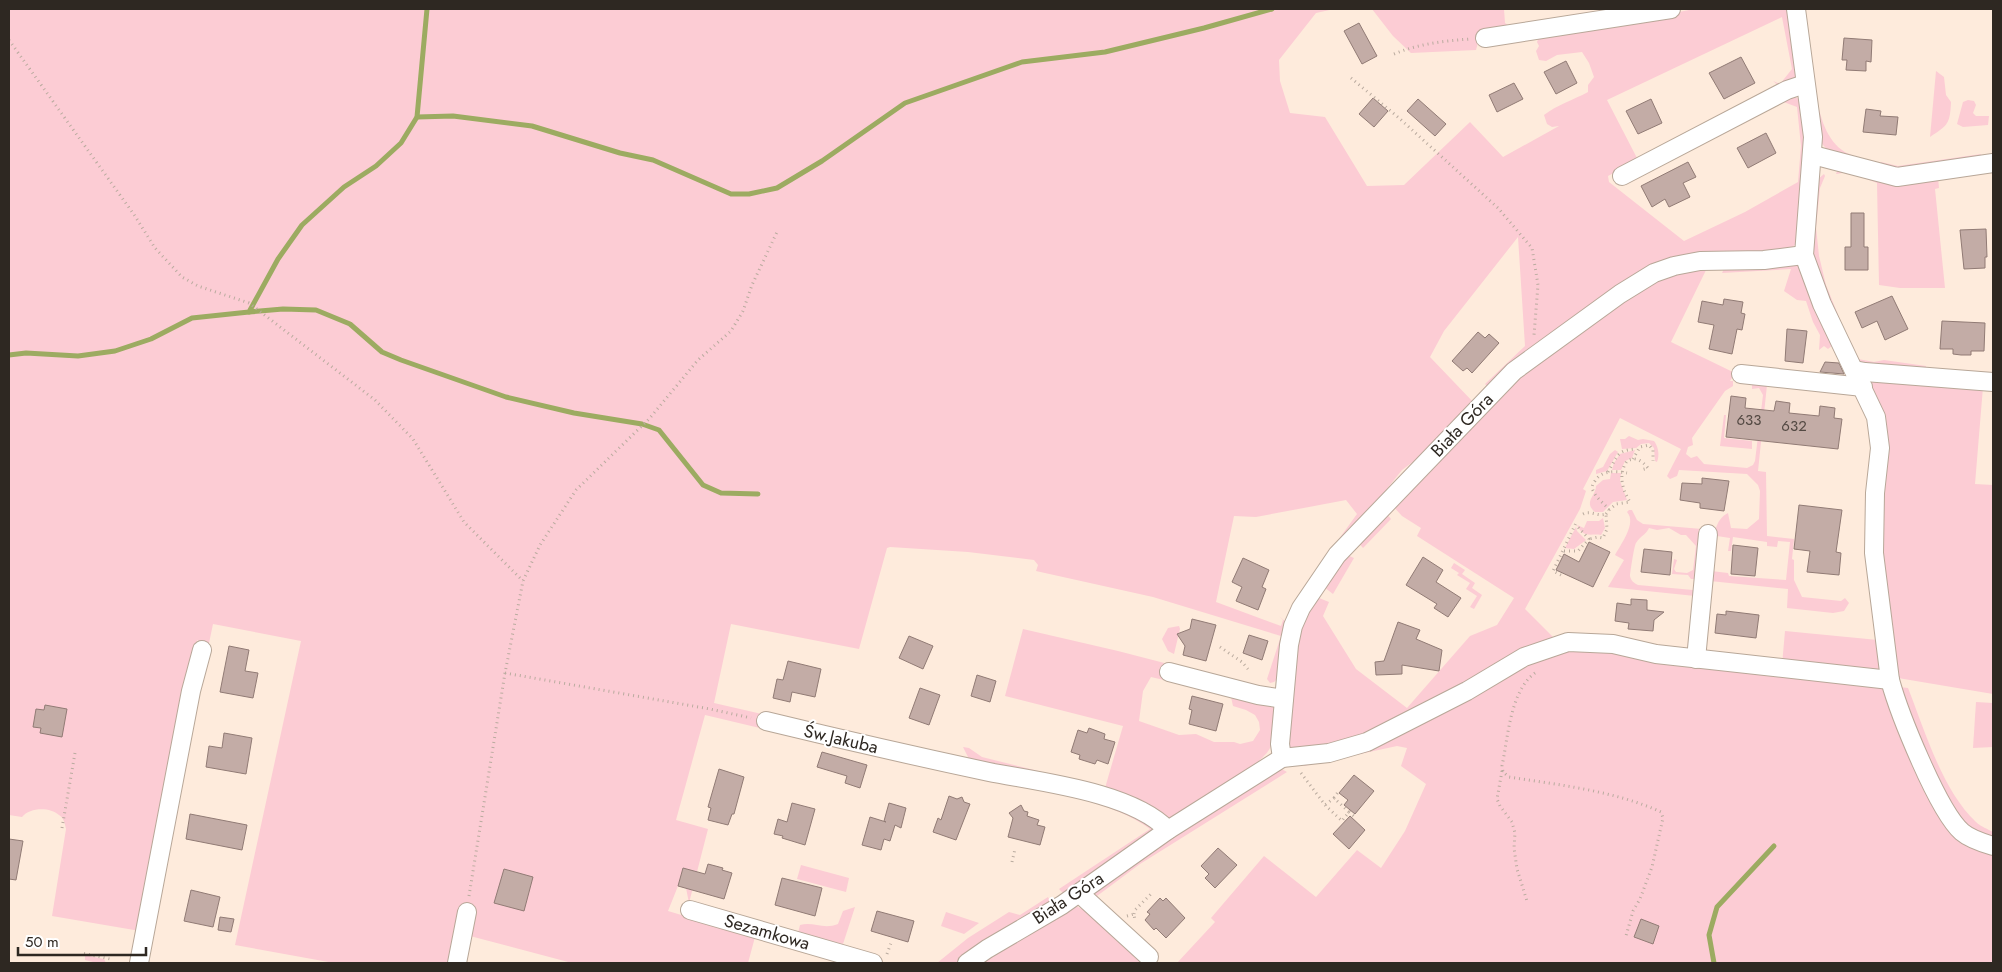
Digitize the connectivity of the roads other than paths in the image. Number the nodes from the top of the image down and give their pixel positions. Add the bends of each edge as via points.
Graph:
1 (1671, 9) edge
2 (1796, 9) edge
3 (1485, 38) road end
4 (1805, 84) junction
5 (1813, 156) junction
6 (1993, 163) edge
7 (1622, 176) dead end
8 (1804, 254) junction
9 (1854, 370) junction
10 (1741, 374) dead end
11 (1993, 382) edge
12 (1863, 387) junction
13 (1708, 534) dead end
14 (202, 650) dead end
15 (1696, 659) junction
16 (1169, 672) dead end
17 (1890, 680) junction
18 (1284, 699) junction
19 (766, 721) road end
20 (1282, 758) junction
21 (1168, 830) junction
22 (1993, 846) edge
23 (1079, 893) junction
24 (690, 910) dead end
25 (467, 912) road end
26 (1149, 957) dead end
27 (880, 960) edge
28 (139, 963) edge
29 (457, 963) edge
30 (967, 963) edge

1 - 3 street
2 - 4 street
4 - 5 street
4 - 7 street via 1787,90
5 - 6 street via 1896,177
5 - 8 street
8 - 9 street via 1822,304
8 - 18 street, Biała Góra via 1764,260 1700,261 1654,273 1514,371 1338,555 1301,608 1293,626
9 - 11 street
9 - 12 street
10 - 12 street
12 - 17 street via 1879,433 1874,553
13 - 15 street
14 - 28 street via 191,691
15 - 17 street
15 - 20 street via 1613,644 1568,642 1524,657 1367,742 1329,753
16 - 18 street
17 - 22 street via 1938,796 1962,832
18 - 20 street, Biała Góra
19 - 21 street, Św.Jakuba via 1065,786 1140,810 1158,819
20 - 21 street, Biała Góra
21 - 23 street, Biała Góra
23 - 26 street
23 - 30 street, Biała Góra
24 - 27 street, Sezamkowa
25 - 29 street

